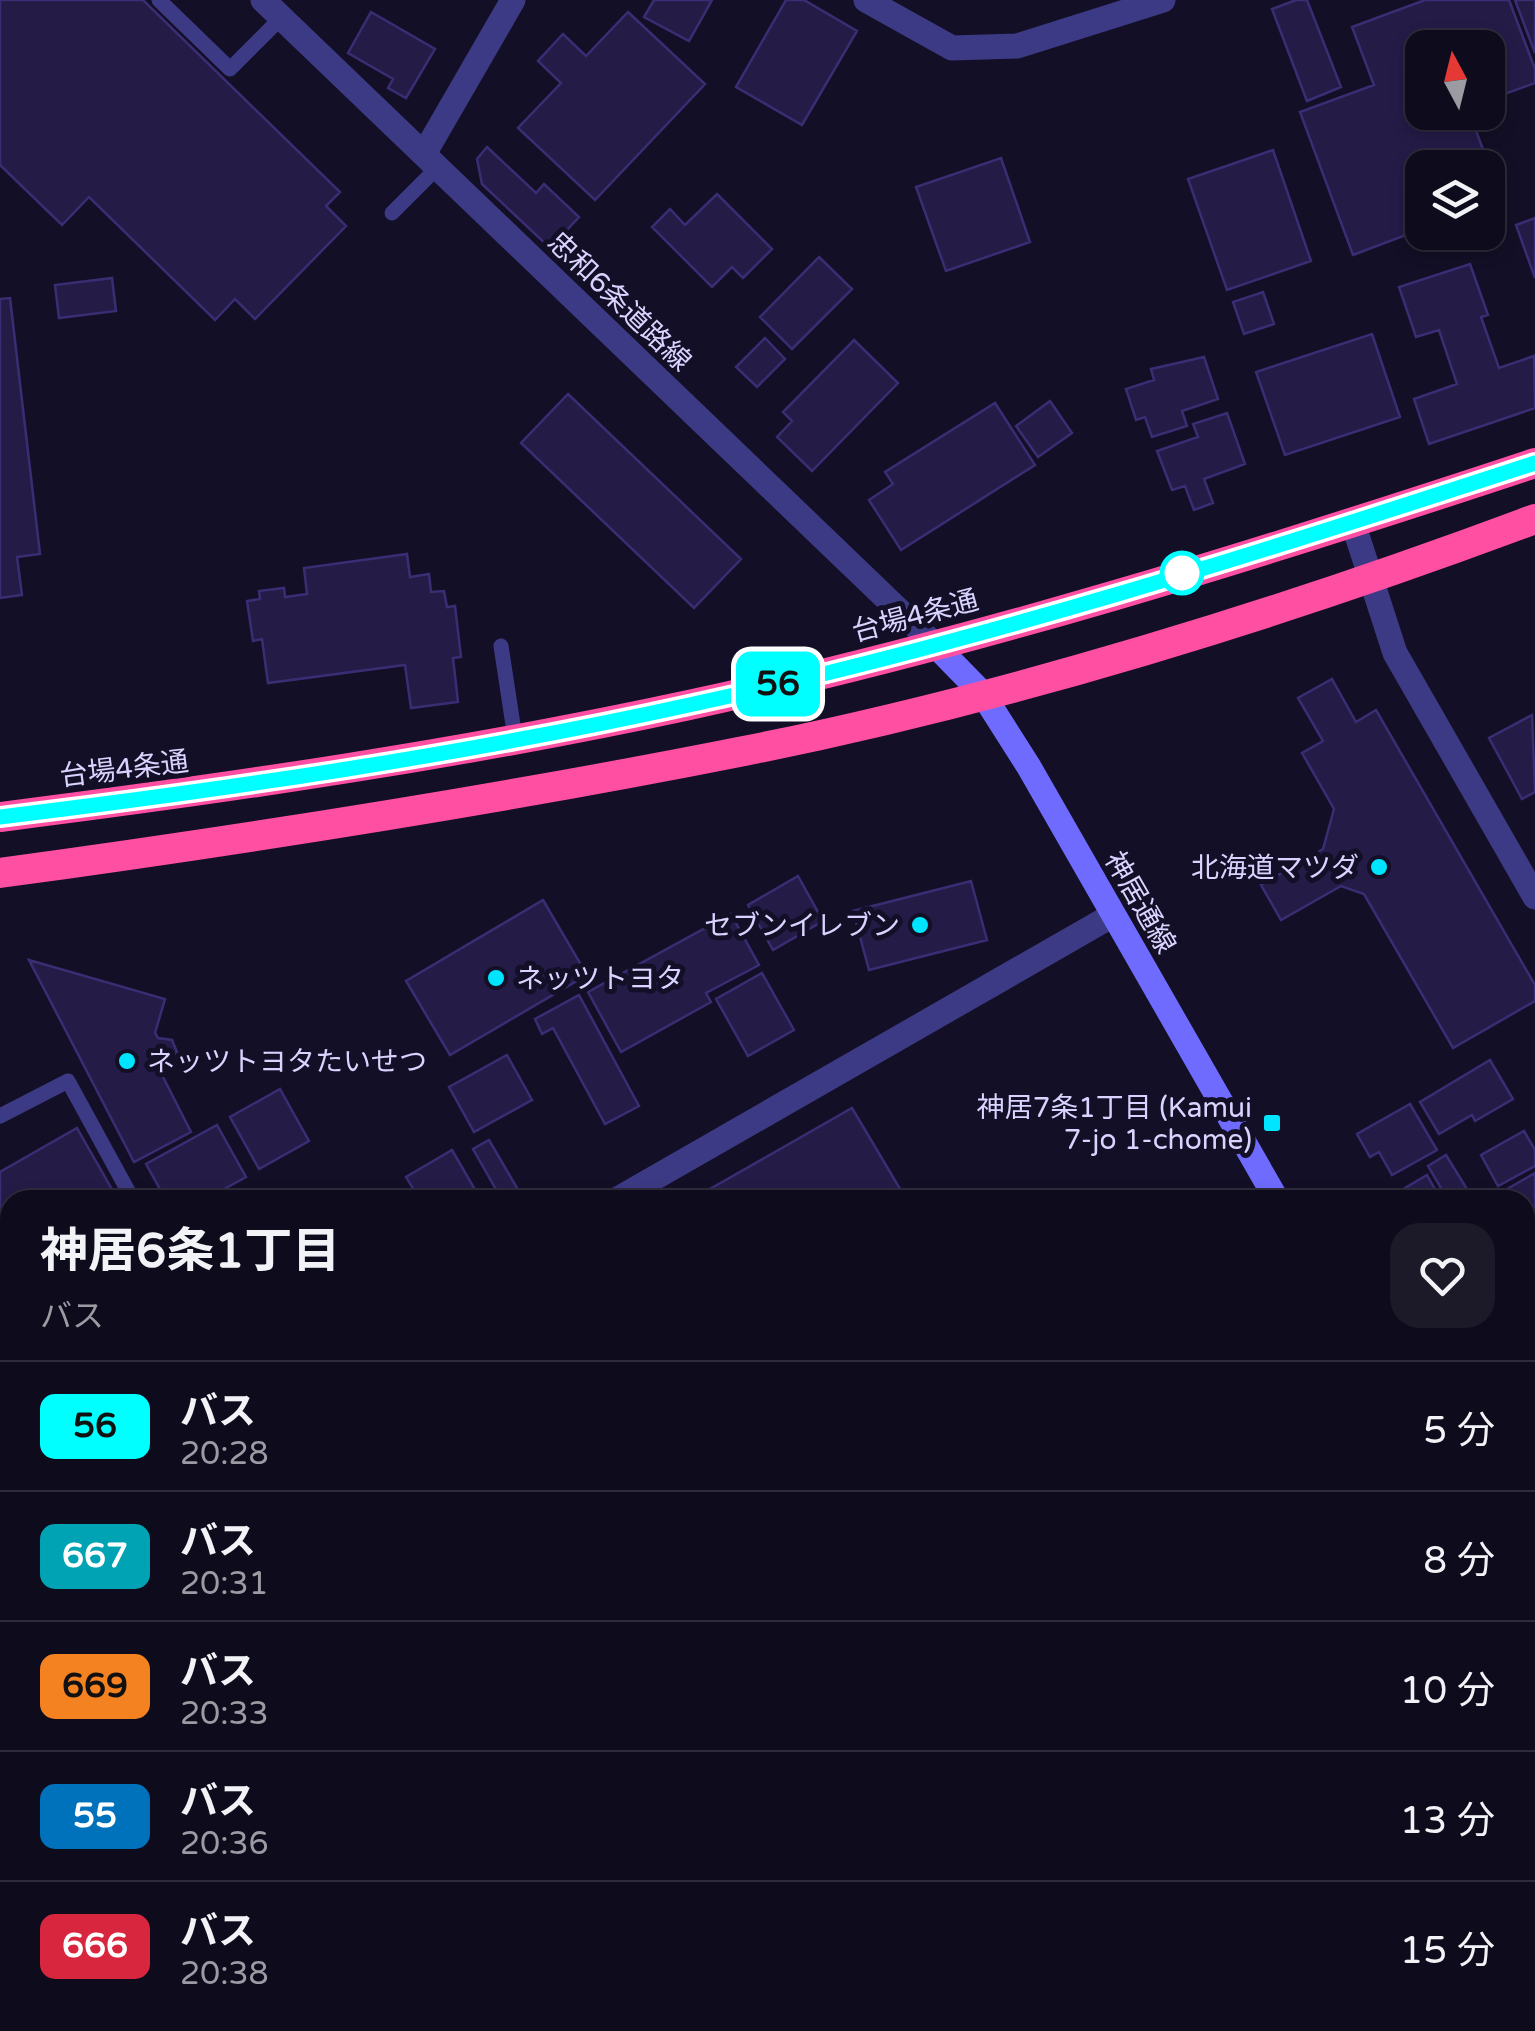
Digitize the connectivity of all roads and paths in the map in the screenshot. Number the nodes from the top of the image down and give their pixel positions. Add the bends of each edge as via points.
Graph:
1 (158, 0) edge
2 (513, 0) edge
3 (866, 0) edge
4 (1164, 0) edge
5 (270, 18) edge
6 (428, 168) junction
7 (392, 213) dead end
8 (1535, 463) edge
9 (1535, 519) edge
10 (1353, 523) junction
11 (1370, 581) junction
12 (501, 646) dead end
13 (936, 646) junction
14 (982, 693) junction
15 (515, 738) junction
16 (0, 817) edge
17 (0, 874) edge
18 (1535, 897) edge
19 (1113, 914) junction
20 (0, 1116) edge
21 (128, 1190) edge
22 (653, 1190) edge
23 (1270, 1190) edge

1 - 5 lane via 230,69
2 - 6 street
3 - 4 street via 952,48 1017,46
5 - 6 street, 忠和6条道路線
6 - 7 lane
6 - 13 street, 忠和6条道路線
8 - 10 highway, 台場4条通
9 - 11 highway
10 - 11 street
10 - 13 highway, 台場4条通
11 - 14 highway
11 - 18 street via 1395,652
12 - 15 lane
13 - 14 street, 神居通線
13 - 15 highway, 台場4条通 via 689,706
14 - 17 highway via 746,750 221,843
14 - 19 street, 神居通線
15 - 16 highway, 台場4条通 via 178,795
19 - 22 street
19 - 23 street, 神居通線
20 - 21 lane via 68,1081

